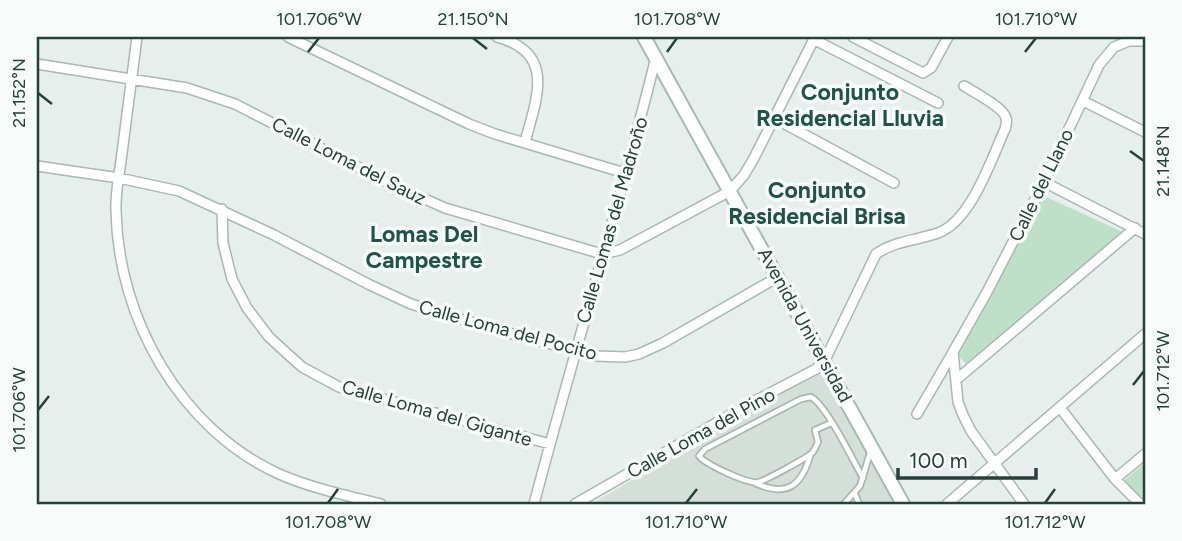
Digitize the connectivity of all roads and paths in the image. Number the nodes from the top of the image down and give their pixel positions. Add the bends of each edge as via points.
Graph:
1 (137, 37) edge
2 (288, 37) edge
3 (497, 37) edge
4 (644, 37) edge
5 (853, 37) edge
6 (948, 37) edge
7 (814, 38) edge
8 (1145, 41) edge
9 (656, 57) junction
10 (37, 64) edge
11 (132, 77) junction
12 (964, 86) dead end
13 (1083, 101) junction
14 (938, 103) dead end
15 (774, 118) junction
16 (1145, 132) edge
17 (524, 142) junction
18 (37, 166) edge
19 (628, 174) junction
20 (119, 178) junction
21 (1044, 182) junction
22 (894, 183) dead end
23 (730, 191) junction
24 (222, 209) junction
25 (1135, 228) junction
26 (1145, 234) edge
27 (602, 254) junction
28 (778, 276) junction
29 (1145, 334) edge
30 (576, 350) junction
31 (953, 352) junction
32 (825, 360) junction
33 (956, 380) junction
34 (1061, 409) junction
35 (917, 414) dead end
36 (831, 423) junction
37 (550, 444) junction
38 (872, 446) junction
39 (1145, 454) edge
40 (810, 455) junction
41 (995, 464) junction
42 (863, 478) junction
43 (1115, 478) junction
44 (753, 482) junction
45 (855, 494) junction
46 (381, 504) edge
47 (534, 504) edge
48 (575, 504) edge
49 (844, 504) edge
50 (859, 504) edge
51 (904, 504) edge
52 (947, 504) edge
53 (1024, 504) edge
54 (1140, 504) edge

1 - 11 street
2 - 17 street via 469,124
3 - 17 street via 516,42 534,61 538,92
4 - 9 street, Avenida Universidad
5 - 6 street via 923,73 931,68
7 - 14 street
7 - 15 street
8 - 13 street, Calle del Llano via 1114,47 1099,65
9 - 19 street, Calle Lomas del Madroño
9 - 23 street, Avenida Universidad
10 - 11 street, Calle Loma del Sauz
11 - 20 street
11 - 27 street, Calle Loma del Sauz via 235,103 445,208
12 - 32 street via 1007,120 963,214 941,232 876,254
13 - 16 street
13 - 21 street, Calle del Llano
15 - 22 street
15 - 23 street via 744,176
17 - 19 street
18 - 20 street, Calle Loma del Pocito
19 - 27 street, Calle Lomas del Madroño
20 - 24 street, Calle Loma del Pocito via 179,191
20 - 46 street via 118,247 126,287 145,337 168,378 203,419 251,458 280,474
21 - 25 street
21 - 31 street, Calle del Llano
23 - 27 street via 620,250
23 - 28 street, Avenida Universidad
24 - 30 street, Calle Loma del Pocito via 411,304
24 - 37 street, Calle Loma del Gigante via 223,243 232,279 269,337 302,367 339,387
25 - 26 street
25 - 33 street
27 - 30 street, Calle Lomas del Madroño
28 - 30 street, Calle Loma del Pocito via 639,354 612,358
28 - 32 street, Avenida Universidad
29 - 34 street
30 - 37 street, Calle Lomas del Madroño
31 - 33 street
31 - 35 street, Calle del Llano
32 - 38 street, Avenida Universidad
32 - 48 street, Calle Loma del Pino
33 - 41 street via 963,415
34 - 41 street
34 - 43 street
36 - 40 lane via 814,430 818,442
36 - 42 lane
36 - 44 lane via 815,398 807,397 700,453 701,460
37 - 47 street, Calle Lomas del Madroño
38 - 42 lane
38 - 51 street, Avenida Universidad
39 - 43 street
40 - 44 lane
40 - 44 lane via 798,482 778,490
41 - 52 street
41 - 53 street
42 - 45 lane
43 - 54 street
45 - 49 lane
45 - 50 lane

